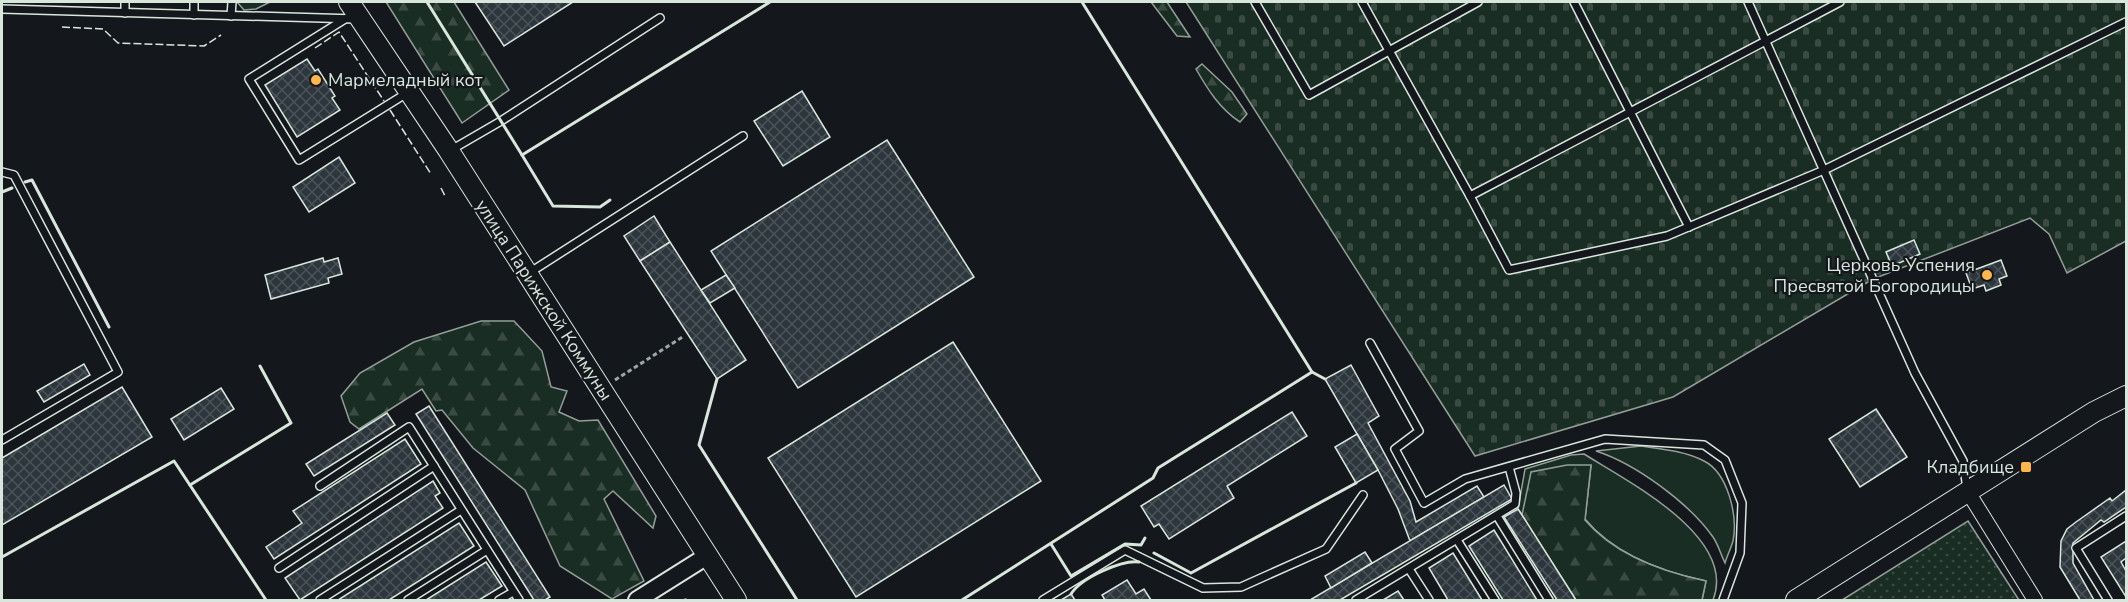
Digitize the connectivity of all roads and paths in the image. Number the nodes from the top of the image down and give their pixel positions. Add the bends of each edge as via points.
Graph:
1 (125, 2) edge
2 (194, 2) edge
3 (232, 2) edge
4 (1256, 2) edge
5 (1362, 2) edge
6 (1478, 2) edge
7 (1574, 2) edge
8 (1748, 2) edge
9 (1840, 2) edge
10 (2, 9) edge
11 (125, 13) junction
12 (352, 13) edge
13 (194, 15) junction
14 (231, 16) junction
15 (660, 18) dead end
16 (2127, 22) edge
17 (1767, 41) junction
18 (1389, 51) junction
19 (408, 92) junction
20 (1632, 111) junction
21 (743, 136) dead end
22 (449, 151) junction
23 (1824, 170) junction
24 (2, 171) edge
25 (1470, 196) junction
26 (1689, 226) junction
27 (527, 274) junction
28 (684, 336) dead end
29 (1370, 343) dead end
30 (601, 389) junction
31 (2127, 396) edge
32 (2, 440) edge
33 (434, 466) junction
34 (1509, 467) junction
35 (320, 486) dead end
36 (1968, 492) junction
37 (1363, 495) dead end
38 (461, 510) junction
39 (1497, 516) junction
40 (2127, 516) edge
41 (1457, 540) junction
42 (487, 550) junction
43 (708, 556) junction
44 (279, 568) dead end
45 (1409, 569) junction
46 (513, 592) junction
47 (320, 600) edge
48 (408, 600) edge
49 (499, 600) edge
50 (519, 600) edge
51 (637, 600) edge
52 (736, 600) edge
53 (1043, 600) edge
54 (1357, 600) edge
55 (1429, 600) edge
56 (1495, 600) edge
57 (1549, 600) edge
58 (1724, 600) edge
59 (1796, 600) edge
60 (2035, 600) edge
61 (2108, 600) edge

1 - 11 lane
2 - 13 lane
3 - 14 lane
4 - 18 lane via 1309,95
5 - 18 lane
6 - 18 lane
7 - 20 lane
8 - 17 lane
9 - 17 lane
10 - 11 lane
11 - 13 lane
12 - 14 lane
12 - 19 main road, улица Парижской Коммуны
12 - 19 lane via 249,79 299,160
13 - 14 lane
15 - 22 lane via 501,122
16 - 23 lane
17 - 20 lane
17 - 23 lane
18 - 25 lane
19 - 22 main road, улица Парижской Коммуны
20 - 25 lane
20 - 26 lane
21 - 27 lane
22 - 27 main road, улица Парижской Коммуны
23 - 26 lane
23 - 36 lane via 1915,373 1963,461
24 - 32 lane via 14,175 118,372
25 - 26 lane via 1509,270 1667,236
27 - 30 main road, улица Парижской Коммуны
28 - 30 path
29 - 34 lane via 1419,431 1395,449 1424,503 1465,479
30 - 43 main road, улица Парижской Коммуны
31 - 36 main road via 2094,412
33 - 35 lane via 409,427
33 - 38 lane
33 - 44 lane
34 - 39 lane via 1515,504
34 - 58 lane via 1605,439 1704,445 1725,460 1742,502 1740,553
36 - 59 main road
36 - 60 street
37 - 53 lane via 1326,549 1241,587 1203,588 1125,550
38 - 42 lane
38 - 47 lane
39 - 41 lane
39 - 57 lane
40 - 61 lane via 2076,548
41 - 45 lane
41 - 56 lane
42 - 46 lane
42 - 48 lane
43 - 51 street
43 - 52 main road, улица Парижской Коммуны
45 - 54 lane
45 - 55 lane
46 - 49 lane
46 - 50 lane

